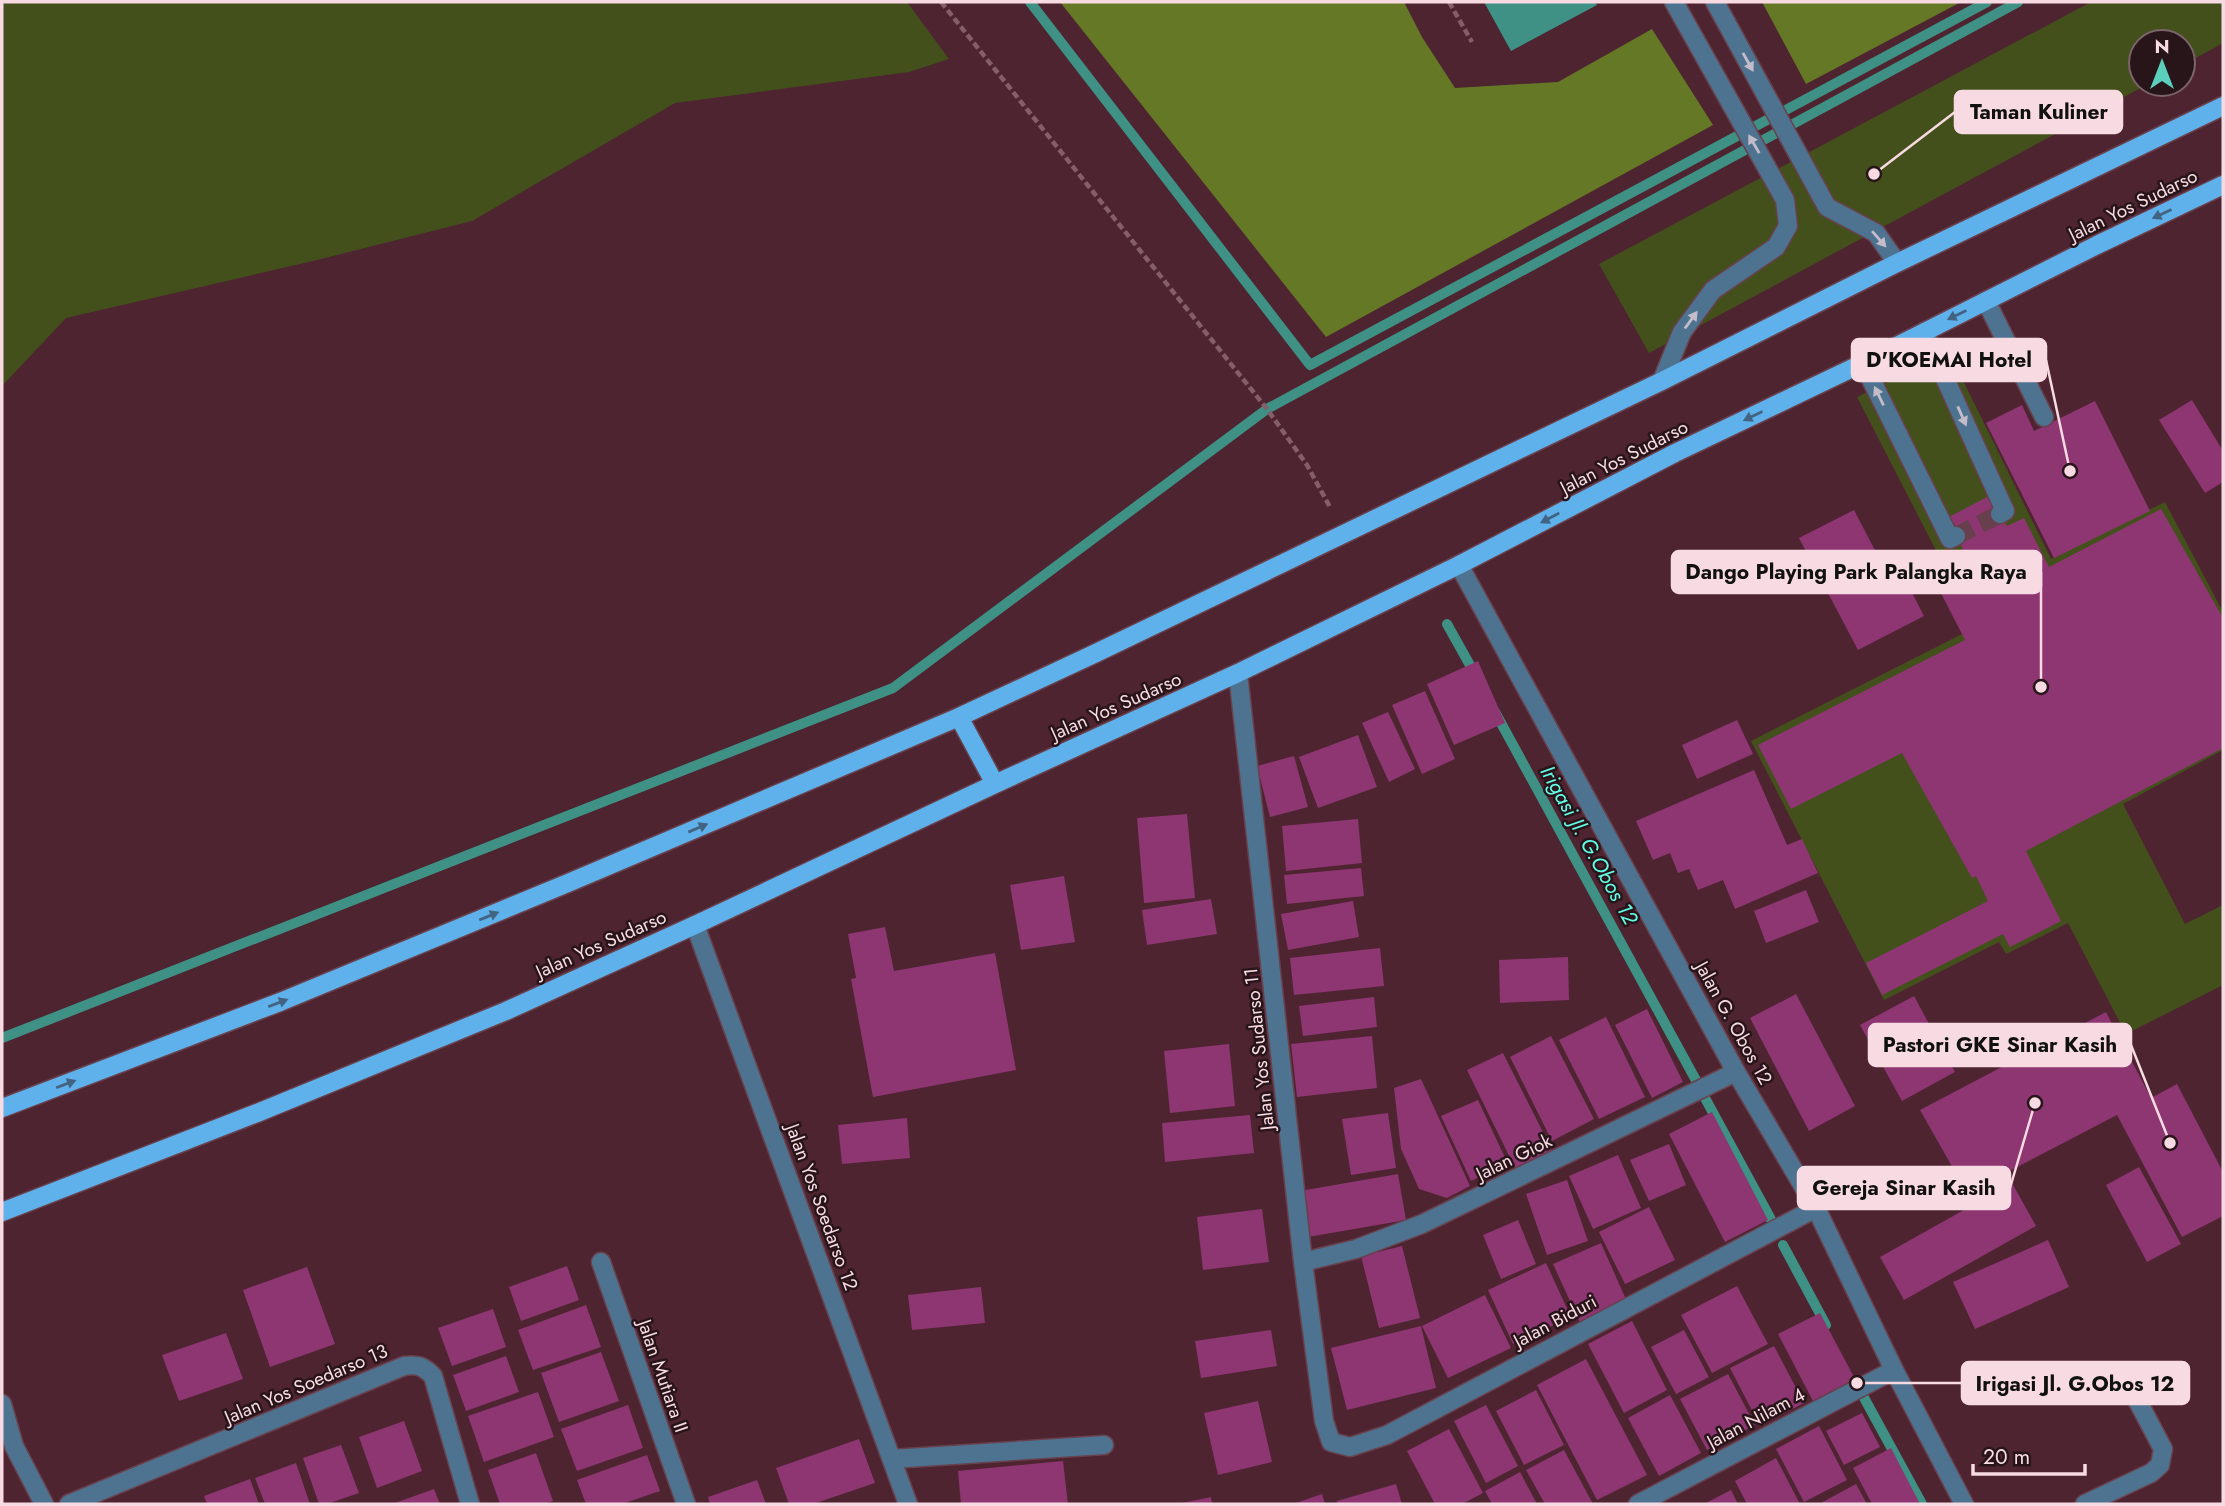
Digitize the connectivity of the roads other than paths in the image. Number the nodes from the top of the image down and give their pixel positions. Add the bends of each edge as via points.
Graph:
1 (1674, 2) edge
2 (1715, 2) edge
3 (2223, 106) edge
4 (2223, 185) edge
5 (1897, 263) junction
6 (1986, 301) junction
7 (1923, 332) junction
8 (1863, 363) junction
9 (1662, 381) junction
10 (2044, 417) dead end
11 (2000, 514) dead end
12 (1956, 536) dead end
13 (1459, 565) junction
14 (1238, 673) junction
15 (959, 717) junction
16 (995, 783) junction
17 (695, 925) junction
18 (1736, 1072) junction
19 (2, 1108) edge
20 (1816, 1208) junction
21 (2, 1212) edge
22 (601, 1262) dead end
23 (1303, 1262) junction
24 (1894, 1370) junction
25 (2125, 1377) dead end
26 (2, 1404) edge
27 (1324, 1421) joint
28 (1104, 1446) dead end
29 (892, 1459) junction
30 (44, 1504) edge
31 (69, 1504) edge
32 (470, 1504) edge
33 (686, 1504) edge
34 (908, 1504) edge
35 (1638, 1504) edge
36 (1964, 1504) edge
37 (2085, 1504) edge

9 -> 1 street via 1682,332 1713,290 1776,247 1788,226 1785,200
2 -> 5 street via 1828,206 1875,233
3 - 5 main road
4 -> 6 main road, Jalan Yos Sudarso
5 - 9 main road
6 -> 7 main road, Jalan Yos Sudarso
6 - 10 street
7 - 8 main road, Jalan Yos Sudarso
7 -> 11 street via 2005,512
12 -> 8 street via 1950,539
8 -> 13 main road, Jalan Yos Sudarso via 1675,453
9 - 15 main road
13 - 14 main road, Jalan Yos Sudarso
13 - 18 street, Jalan G. Obos 12
14 - 16 main road, Jalan Yos Sudarso
14 - 23 street, Jalan Yos Sudarso 11
15 - 16 main road
19 -> 15 main road via 293,997
16 - 17 main road, Jalan Yos Sudarso
17 - 21 main road, Jalan Yos Sudarso via 506,1011
17 - 29 street, Jalan Yos Soedarso 12
18 - 20 street, Jalan G. Obos 12
18 - 23 street, Jalan Giok via 1422,1224 1356,1249
20 - 24 street, Jalan G. Obos 12
20 - 27 street, Jalan Biduri via 1387,1435 1342,1447 1331,1442
22 - 33 street, Jalan Mutiara II
23 - 27 street, Jalan Yos Sudarso 11
24 - 35 street, Jalan Nilam 4
24 - 36 street, Jalan G. Obos 12
25 - 37 street via 2163,1448 2160,1465
26 - 30 street via 14,1446
28 - 29 street
29 - 34 street, Jalan Yos Soedarso 12
31 - 32 street, Jalan Yos Soedarso 13 via 415,1364 433,1376

